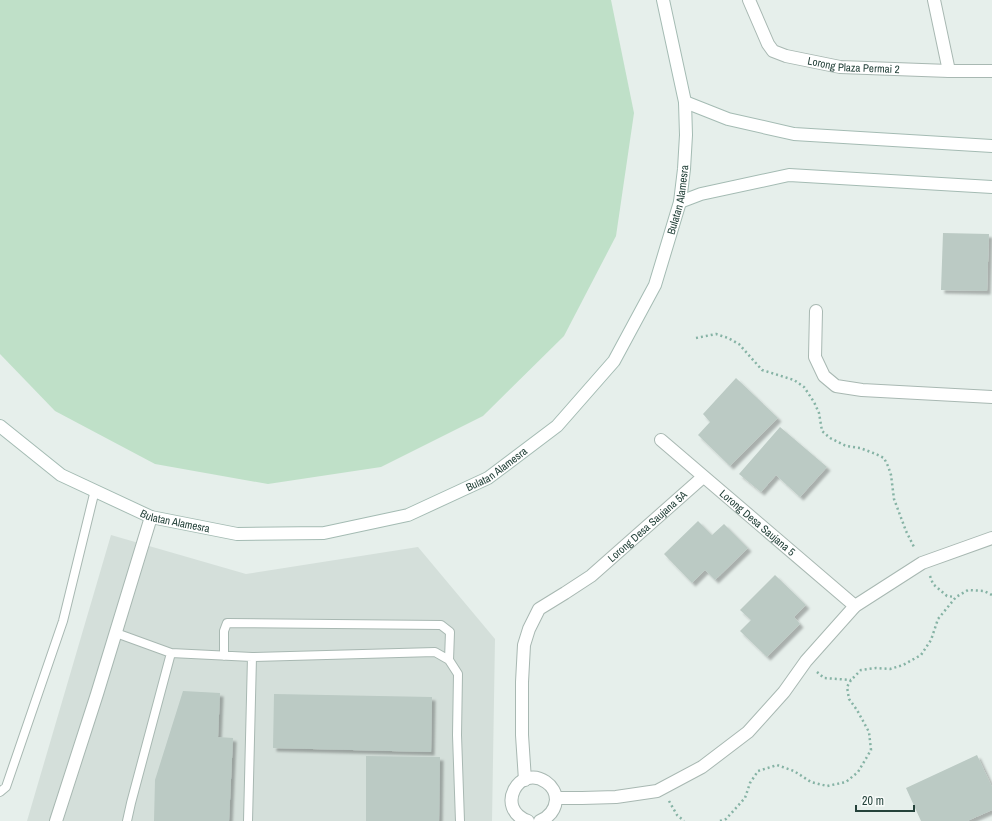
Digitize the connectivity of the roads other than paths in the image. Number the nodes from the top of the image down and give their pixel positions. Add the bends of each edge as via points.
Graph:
1 (663, 0) edge
2 (749, 0) edge
3 (934, 0) edge
4 (949, 71) junction
5 (992, 71) edge
6 (685, 102) junction
7 (992, 146) edge
8 (992, 187) edge
9 (680, 202) junction
10 (816, 311) dead end
11 (992, 397) edge
12 (0, 426) edge
13 (661, 440) dead end
14 (703, 477) junction
15 (95, 490) junction
16 (151, 517) junction
17 (992, 538) edge
18 (854, 606) junction
19 (116, 634) junction
20 (171, 653) junction
21 (224, 656) junction
22 (252, 657) junction
23 (450, 660) junction
24 (525, 780) junction
25 (2, 788) edge
26 (556, 798) junction
27 (56, 821) edge
28 (127, 821) edge
29 (248, 821) edge
30 (460, 821) edge
31 (528, 821) edge
32 (540, 821) edge

1 - 6 street, Bulatan Alamesra
2 - 4 street, Lorong Plaza Permai 2 via 768,44 773,51 786,56 840,67
3 - 4 street
4 - 5 street, Lorong Plaza Permai 2
6 - 7 street via 728,119 794,134
6 - 9 street, Bulatan Alamesra via 686,136
8 - 9 street via 789,175 701,194
9 - 16 street, Bulatan Alamesra via 655,285 614,361 557,426 488,478 408,515 324,534 237,534
10 - 11 street via 815,357 824,376 836,386 862,390
12 - 15 street, Bulatan Alamesra via 61,475
13 - 14 street, Lorong Desa Saujana 5
14 - 18 street, Lorong Desa Saujana 5
14 - 24 street, Lorong Desa Saujana 5A via 591,576 539,609 524,645 522,735
15 - 16 street, Bulatan Alamesra
15 - 25 lane via 63,621
16 - 19 street
17 - 18 street via 922,563
18 - 26 street via 748,732 702,767 657,791 616,797
19 - 20 lane
19 - 27 street
20 - 21 lane
20 - 28 lane
21 - 22 lane
21 - 23 lane via 224,631 227,623 441,625 450,632
22 - 23 lane via 435,652
22 - 29 lane
23 - 30 lane via 458,674
24 - 26 street via 538,778 545,781 554,791
24 - 31 street via 514,790 512,804 514,812
26 - 32 street via 552,812

